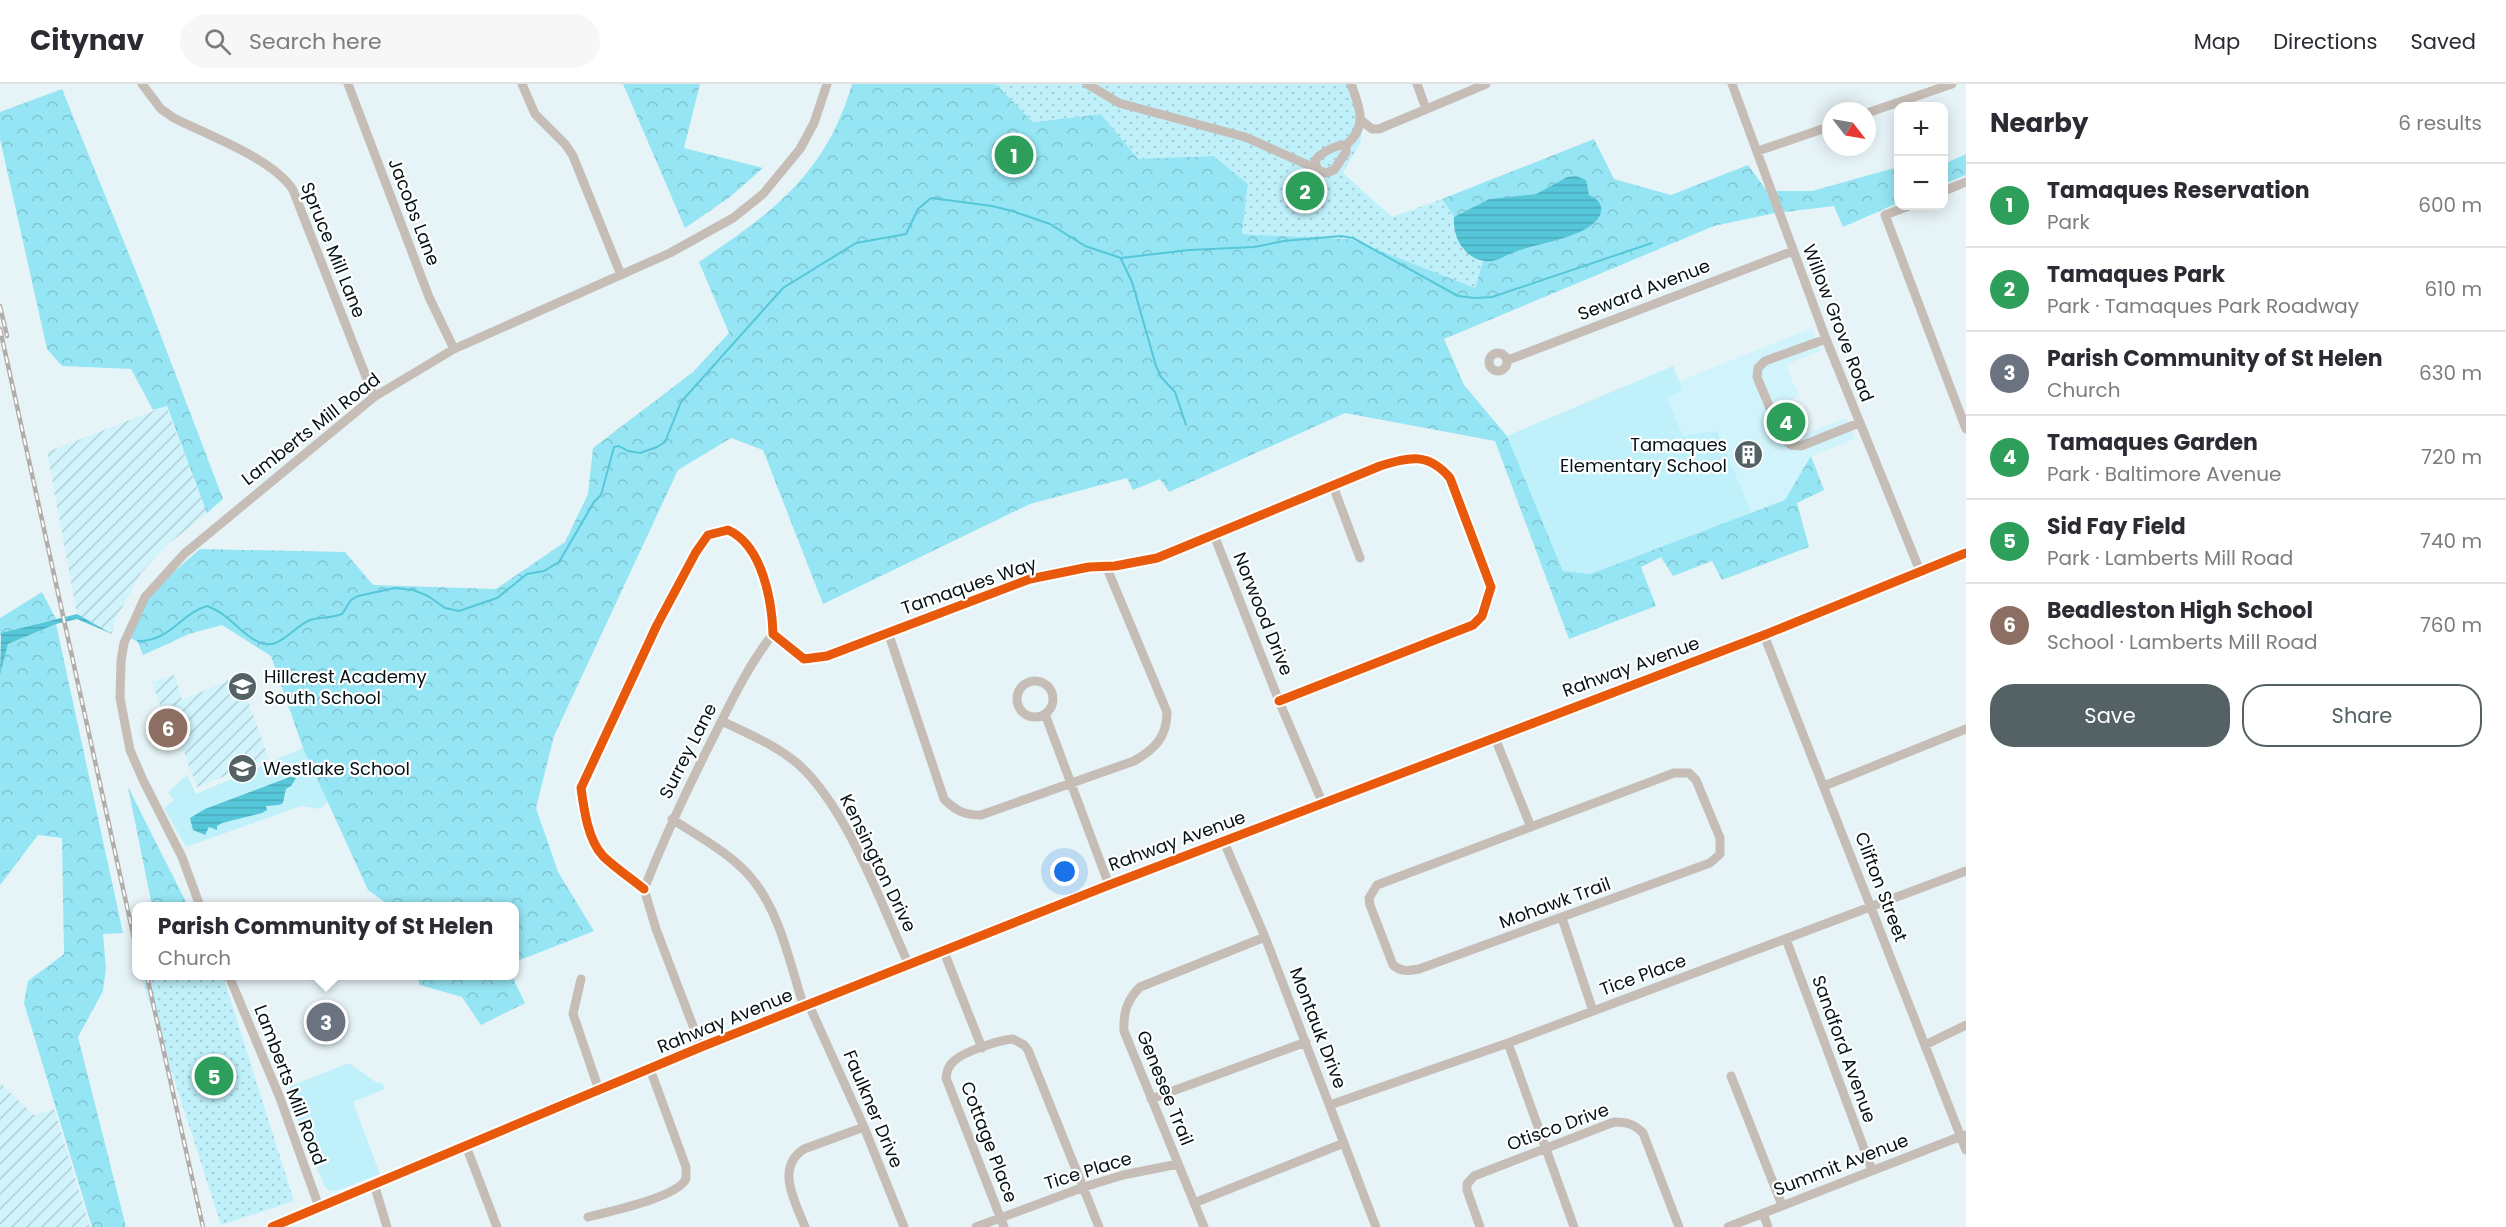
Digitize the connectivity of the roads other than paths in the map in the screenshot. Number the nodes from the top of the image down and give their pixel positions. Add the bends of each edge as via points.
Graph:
1 (142, 84) edge
2 (348, 84) edge
3 (522, 84) edge
4 (827, 84) edge
5 (1087, 84) edge
6 (1351, 84) edge
7 (1417, 84) edge
8 (1486, 84) edge
9 (1732, 84) edge
10 (1952, 84) edge
11 (1426, 109) junction
12 (1876, 110) edge
13 (1361, 120) junction
14 (1822, 129) edge
15 (1346, 145) junction
16 (1758, 151) junction
17 (1317, 168) junction
18 (1966, 182) edge
19 (1948, 189) edge
20 (1899, 210) edge
21 (1793, 250) junction
22 (621, 275) junction
23 (1826, 339) junction
24 (454, 349) junction
25 (1508, 360) dead end
26 (374, 397) junction
27 (1859, 423) junction
28 (1966, 429) edge
29 (1333, 486) junction
30 (1214, 535) junction
31 (1966, 553) edge
32 (1360, 558) dead end
33 (1107, 566) junction
34 (1920, 571) junction
35 (888, 632) junction
36 (773, 634) junction
37 (1764, 635) junction
38 (1279, 701) junction
39 (1045, 714) dead end
40 (722, 721) junction
41 (1966, 729) edge
42 (1495, 738) junction
43 (1070, 784) junction
44 (1824, 786) junction
45 (1323, 804) junction
46 (672, 819) junction
47 (1531, 827) junction
48 (1224, 842) junction
49 (1966, 871) edge
50 (1109, 885) junction
51 (644, 889) junction
52 (199, 902) edge
53 (1871, 908) junction
54 (1562, 918) junction
55 (1265, 937) junction
56 (1786, 939) junction
57 (944, 952) junction
58 (909, 965) junction
59 (581, 979) dead end
60 (231, 980) edge
61 (807, 1006) junction
62 (1593, 1011) junction
63 (1966, 1025) edge
64 (1306, 1042) junction
65 (1508, 1043) junction
66 (1924, 1045) junction
67 (701, 1047) junction
68 (982, 1047) junction
69 (650, 1069) junction
70 (1731, 1076) dead end
71 (598, 1090) junction
72 (1151, 1099) junction
73 (1330, 1105) junction
74 (864, 1127) junction
75 (1963, 1135) edge
76 (1344, 1143) junction
77 (466, 1146) junction
78 (1546, 1148) junction
79 (1966, 1150) edge
80 (1178, 1164) junction
81 (1872, 1170) junction
82 (374, 1184) junction
83 (1084, 1187) junction
84 (1194, 1203) junction
85 (1782, 1204) junction
86 (319, 1207) junction
87 (1763, 1213) junction
88 (588, 1217) dead end
89 (1002, 1222) edge
90 (272, 1227) edge
91 (387, 1227) edge
92 (497, 1227) edge
93 (805, 1227) edge
94 (904, 1227) edge
95 (976, 1227) edge
96 (1099, 1227) edge
97 (1204, 1227) edge
98 (1376, 1227) edge
99 (1480, 1227) edge
100 (1574, 1227) edge
101 (1679, 1227) edge
102 (1728, 1227) edge
103 (1768, 1227) edge

1 - 26 street, Spruce Mill Lane via 161,109 174,118 270,166 287,180
2 - 24 street, Jacobs Lane via 429,297
3 - 22 street via 535,114 573,156
4 - 22 street, Lamberts Mill Road via 800,149 763,194 733,218
5 - 17 street via 1119,103 1245,137
6 - 13 street
7 - 11 street
8 - 11 street
9 - 16 street, Willow Grove Road
10 - 12 street
11 - 13 street via 1379,129 1372,129
13 - 15 street via 1356,135
14 - 16 street
15 - 17 street via 1318,156
15 - 17 street via 1346,152 1332,172
16 - 21 street, Willow Grove Road
18 - 19 street
20 - 28 street via 1886,215
21 - 23 street, Willow Grove Road
21 - 25 street, Seward Avenue
22 - 24 street, Lamberts Mill Road
23 - 27 street, Willow Grove Road
23 - 27 street via 1766,362 1757,374 1782,438 1797,447
24 - 26 street, Lamberts Mill Road
26 - 52 street, Lamberts Mill Road via 173,564 145,597 124,643 119,690 130,750 182,857
27 - 34 street, Willow Grove Road
29 - 30 street, Tamaques Way
29 - 32 street
29 - 38 street, Tamaques Way via 1411,457 1442,468 1450,478 1486,572 1491,587 1488,602 1473,625
30 - 33 street, Tamaques Way via 1156,558
30 - 38 street, Norwood Drive
31 - 34 street, Rahway Avenue
33 - 35 street, Tamaques Way via 1030,579
33 - 43 street via 1167,712 1167,726 1150,752
34 - 37 street, Rahway Avenue
35 - 36 street, Tamaques Way via 827,656 804,659
35 - 43 street via 945,799 955,809 966,815 981,815
36 - 40 street, Surrey Lane
36 - 51 street via 768,596 754,556 739,535 728,530 708,536 657,626 581,788 596,846
37 - 42 street, Rahway Avenue
37 - 44 street, Clifton Street
38 - 45 street, Norwood Drive
39 - 43 street
40 - 46 street, Surrey Lane
40 - 58 street, Kensington Drive via 781,752 825,794 852,840
41 - 44 street
42 - 45 street, Rahway Avenue
42 - 47 street
43 - 50 street
44 - 53 street, Clifton Street
45 - 48 street, Rahway Avenue
46 - 51 street, Surrey Lane
46 - 61 street, Faulkner Drive via 723,853 752,879 772,909
47 - 54 street, Mohawk Trail via 1674,774 1689,773 1696,780 1720,838 1720,854 1710,863
47 - 54 street, Mohawk Trail via 1377,885 1369,898 1370,906 1393,965 1408,971
48 - 50 street, Rahway Avenue
48 - 55 street, Montauk Drive
49 - 53 street, Tice Place
50 - 57 street, Rahway Avenue
51 - 67 street
53 - 56 street, Tice Place
53 - 66 street, Clifton Street
54 - 62 street
55 - 64 street, Montauk Drive
55 - 72 street, Genesee Trail via 1140,987 1131,996 1125,1008 1124,1031
56 - 62 street, Tice Place
56 - 81 street, Sandford Avenue
57 - 58 street, Rahway Avenue
57 - 68 street
58 - 61 street, Rahway Avenue
59 - 71 street via 573,1014
60 - 86 street, Lamberts Mill Road via 280,1098
61 - 67 street, Rahway Avenue
61 - 74 street, Faulkner Drive
62 - 65 street, Tice Place
63 - 66 street
64 - 72 street
64 - 73 street, Montauk Drive
65 - 73 street, Tice Place
65 - 78 street
66 - 75 street, Clifton Street
67 - 69 street, Rahway Avenue
68 - 83 street, Cottage Place via 1013,1039 1024,1045
68 - 89 street, Cottage Place via 955,1059 946,1078
69 - 71 street, Rahway Avenue
69 - 88 street via 686,1167 686,1179 678,1188 656,1197
70 - 85 street
71 - 77 street, Rahway Avenue
72 - 80 street, Genesee Trail
73 - 76 street, Montauk Drive
74 - 93 street via 804,1149 789,1164 790,1188
74 - 94 street, Faulkner Drive
75 - 79 street, Clifton Street
75 - 81 street, Summit Avenue
76 - 84 street
76 - 98 street, Montauk Drive
77 - 82 street, Rahway Avenue
77 - 92 street
78 - 99 street, Otisco Drive via 1470,1179 1467,1190
78 - 100 street
78 - 101 street, Otisco Drive via 1614,1122 1637,1126
80 - 83 street, Tice Place
80 - 84 street, Genesee Trail
81 - 85 street, Summit Avenue
82 - 86 street, Rahway Avenue
82 - 91 street
83 - 89 street, Tice Place
83 - 96 street, Cottage Place
84 - 97 street, Genesee Trail
85 - 87 street, Summit Avenue
86 - 90 street, Rahway Avenue
87 - 102 street, Summit Avenue
87 - 103 street
89 - 95 street, Tice Place

